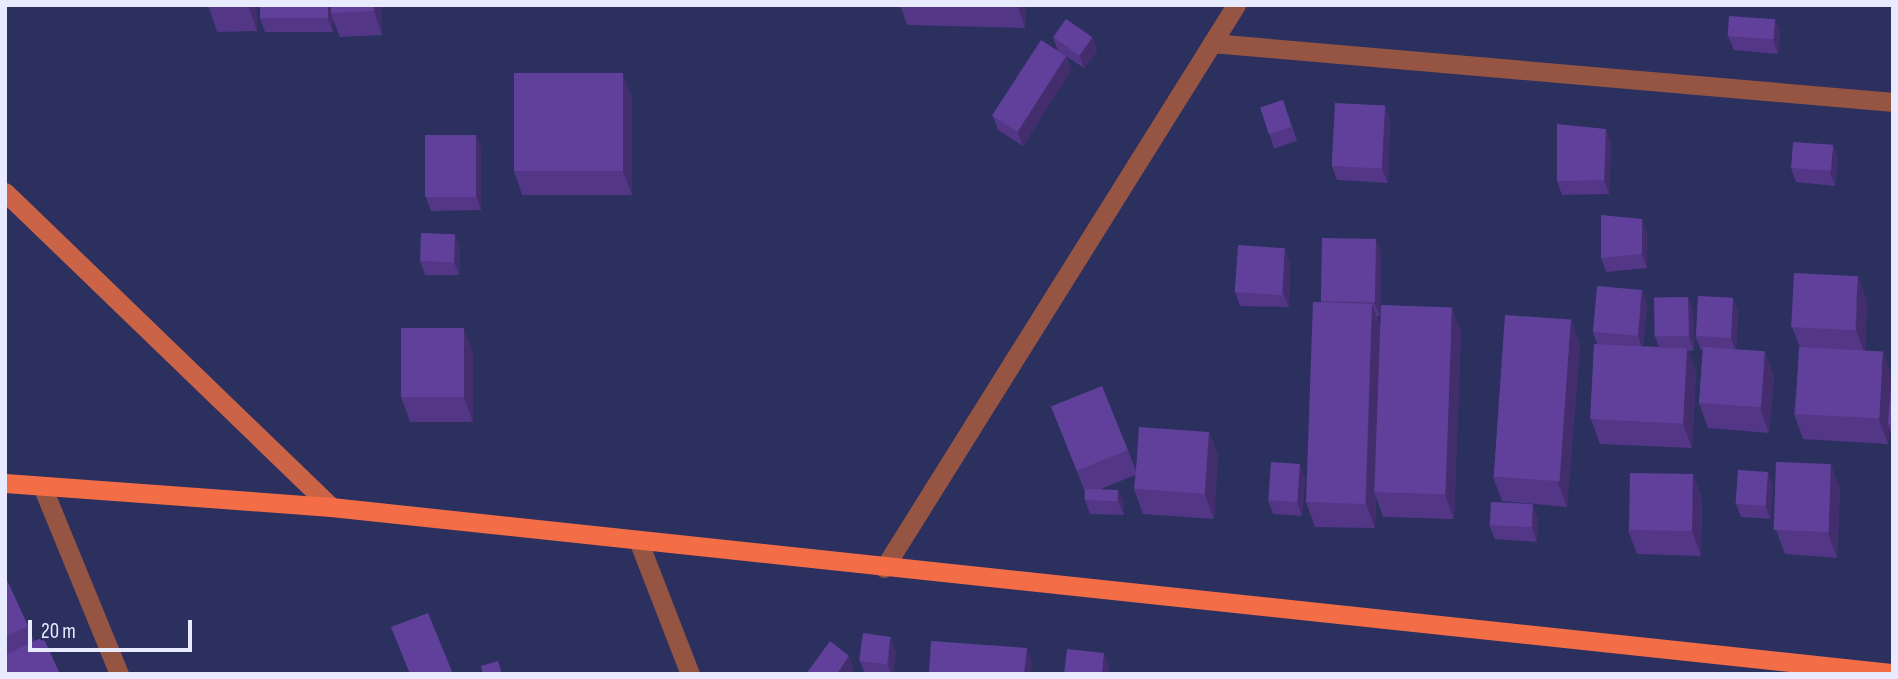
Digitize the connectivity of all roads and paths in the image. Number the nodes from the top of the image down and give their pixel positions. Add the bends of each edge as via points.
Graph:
1 (1236, 5) edge
2 (1212, 43) junction
3 (1893, 102) edge
4 (5, 192) edge
5 (5, 483) edge
6 (42, 485) junction
7 (331, 506) junction
8 (638, 540) junction
9 (884, 568) junction
10 (1893, 673) edge
11 (119, 674) edge
12 (690, 674) edge

1 - 2 street
2 - 3 street
2 - 9 street
4 - 7 main road
5 - 6 main road
6 - 7 main road
6 - 11 street
7 - 8 main road
8 - 9 main road
8 - 12 street
9 - 10 main road

